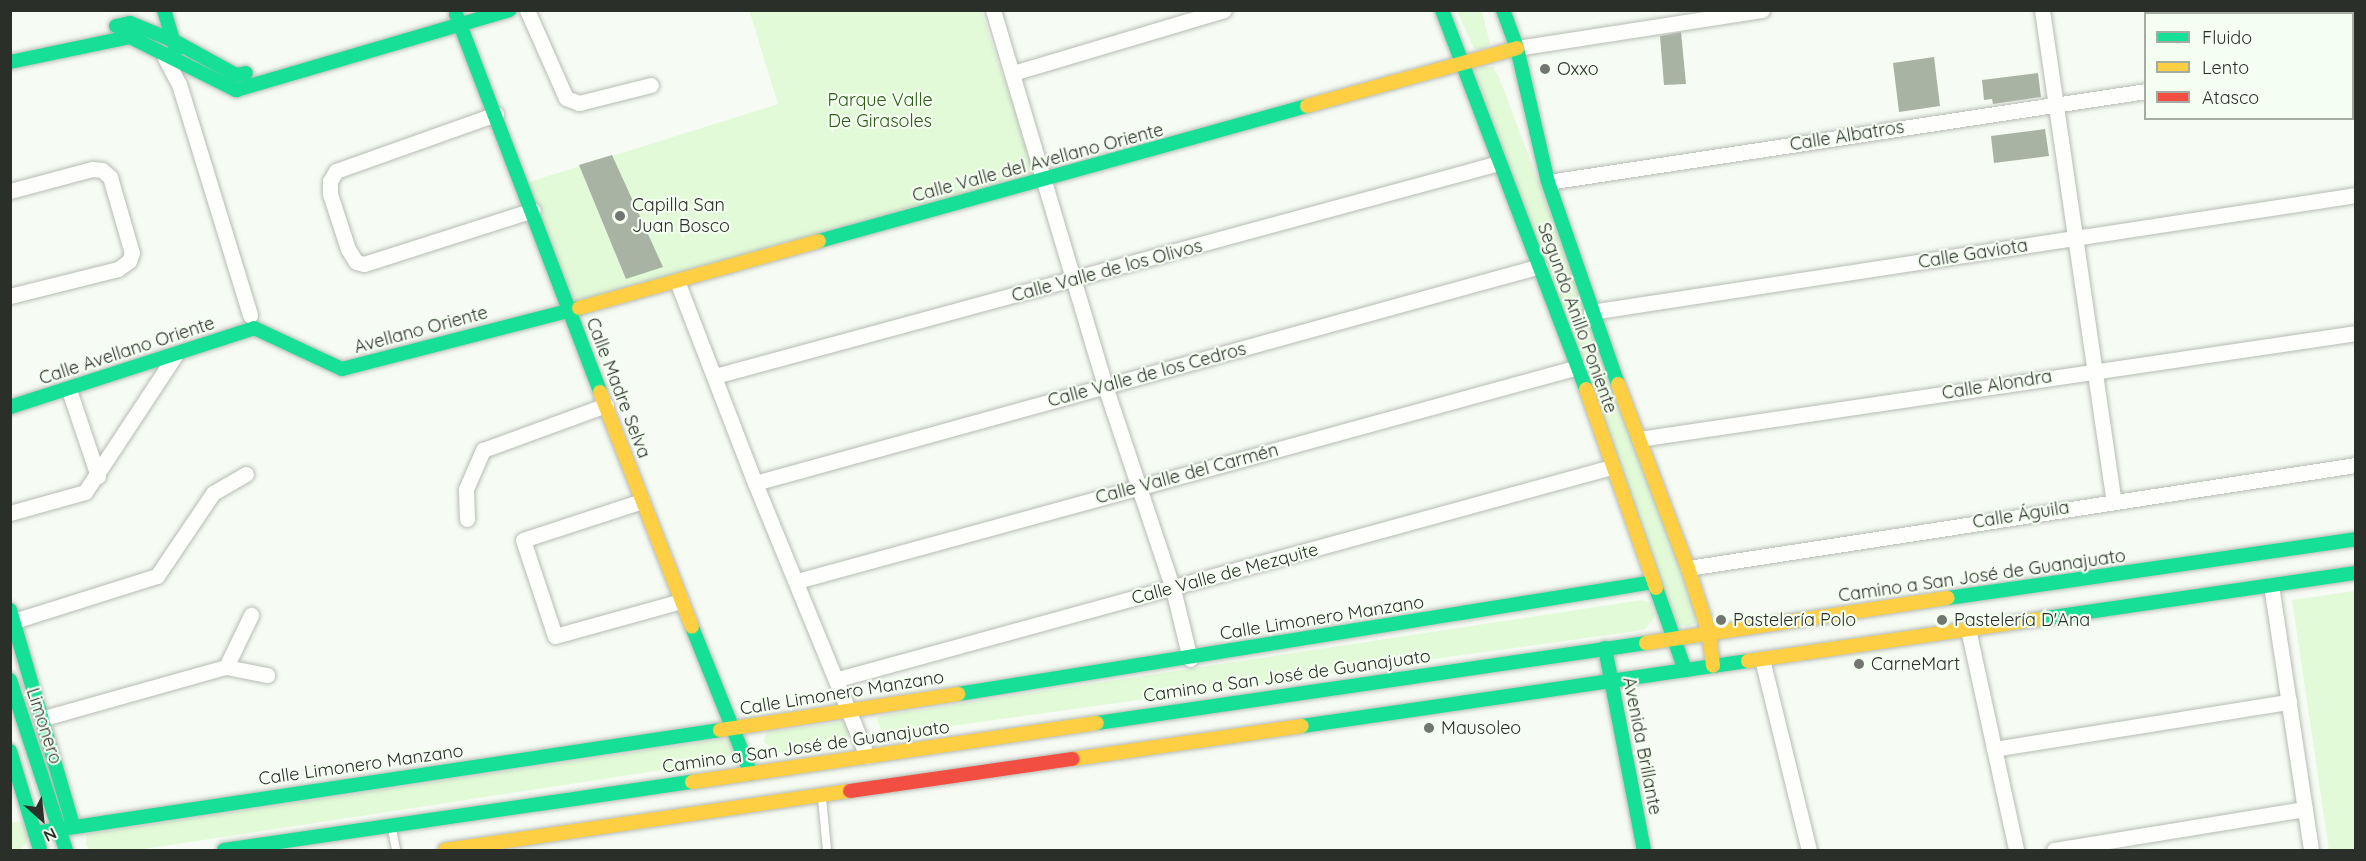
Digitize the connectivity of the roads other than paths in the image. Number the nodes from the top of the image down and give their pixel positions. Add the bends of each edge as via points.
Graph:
1 (147, 10) edge
2 (164, 10) edge
3 (510, 10) edge
4 (526, 10) edge
5 (993, 10) edge
6 (1224, 10) edge
7 (1442, 10) edge
8 (1503, 10) edge
9 (1762, 10) edge
10 (2042, 10) edge
11 (461, 17) edge
12 (154, 32) junction
13 (174, 41) junction
14 (10, 47) edge
15 (1517, 48) junction
16 (165, 58) junction
17 (10, 62) edge
18 (182, 64) junction
19 (1463, 64) junction
20 (1013, 73) junction
21 (179, 84) junction
22 (651, 85) dead end
23 (2144, 91) edge
24 (2056, 104) junction
25 (496, 114) junction
26 (1499, 163) junction
27 (1041, 181) junction
28 (1548, 182) junction
29 (10, 191) edge
30 (2355, 195) edge
31 (532, 210) junction
32 (2075, 239) junction
33 (1540, 266) junction
34 (677, 280) junction
35 (1073, 281) junction
36 (10, 296) edge
37 (568, 310) junction
38 (1591, 312) junction
39 (252, 321) junction
40 (2355, 333) edge
41 (174, 357) junction
42 (1578, 368) junction
43 (2094, 370) junction
44 (716, 376) junction
45 (1105, 386) junction
46 (69, 390) junction
47 (606, 405) junction
48 (10, 407) edge
49 (1639, 439) junction
50 (2355, 465) edge
51 (1612, 467) junction
52 (246, 474) dead end
53 (98, 476) junction
54 (754, 483) junction
55 (1140, 487) junction
56 (642, 501) junction
57 (2114, 501) junction
58 (10, 513) edge
59 (466, 519) dead end
60 (2355, 539) edge
61 (1688, 568) junction
62 (2355, 573) edge
63 (797, 581) junction
64 (1653, 582) junction
65 (2271, 585) junction
66 (1173, 589) junction
67 (681, 601) junction
68 (12, 615) edge
69 (251, 615) dead end
70 (1968, 629) junction
71 (1709, 633) junction
72 (1676, 638) junction
73 (1605, 648) junction
74 (1190, 658) junction
75 (1762, 659) junction
76 (1713, 666) junction
77 (226, 667) junction
78 (1684, 670) junction
79 (267, 675) dead end
80 (838, 679) junction
81 (10, 681) edge
82 (1612, 682) junction
83 (2289, 702) junction
84 (850, 710) junction
85 (44, 718) junction
86 (733, 728) junction
87 (1994, 749) junction
88 (10, 751) edge
89 (867, 756) junction
90 (751, 774) junction
91 (822, 796) junction
92 (28, 808) junction
93 (2305, 809) junction
94 (10, 811) edge
95 (392, 824) junction
96 (66, 828) junction
97 (35, 833) junction
98 (40, 850) edge
99 (66, 850) edge
100 (224, 850) edge
101 (396, 850) edge
102 (445, 850) edge
103 (827, 850) edge
104 (1644, 850) edge
105 (1809, 850) edge
106 (2016, 850) edge
107 (2054, 850) edge
108 (2311, 850) edge

1 - 12 main road
2 - 13 main road
3 - 11 main road
4 - 22 street via 566,98 579,103
5 - 20 street
6 - 20 street
7 - 19 main road, Segundo Anillo Poniente
8 - 15 main road, Segundo Anillo Poniente
9 - 15 street
10 - 24 street
11 - 13 main road via 236,75
11 - 18 main road via 236,90
11 - 25 main road, Calle Madre Selva
12 - 13 main road
12 - 14 main road via 130,23
12 - 16 main road
13 - 18 main road
15 - 19 main road, Calle Valle del Avellano Oriente
15 - 28 main road, Segundo Anillo Poniente
16 - 17 main road via 130,37
16 - 18 main road
16 - 21 street
18 - 21 street
19 - 26 main road, Segundo Anillo Poniente
19 - 27 main road, Calle Valle del Avellano Oriente
20 - 27 street
21 - 39 street
23 - 24 street, Calle Albatros
24 - 28 street, Calle Albatros
24 - 32 street
25 - 31 main road, Calle Madre Selva
25 - 31 street via 336,171 330,181 330,194 356,262 364,264
26 - 33 main road, Segundo Anillo Poniente
26 - 35 street, Calle Valle de los Olivos
27 - 34 main road, Calle Valle del Avellano Oriente
27 - 35 street
28 - 38 main road, Segundo Anillo Poniente
29 - 36 street via 92,169 102,170 110,177 132,253 129,261 118,269
30 - 32 street, Calle Gaviota
31 - 37 main road, Calle Madre Selva
32 - 38 street, Calle Gaviota
32 - 43 street
33 - 42 main road, Segundo Anillo Poniente
33 - 45 street, Calle Valle de los Cedros
34 - 37 main road, Calle Valle del Avellano Oriente
34 - 44 street
35 - 44 street, Calle Valle de los Olivos
35 - 45 street
37 - 39 main road, Avellano Oriente via 342,369
37 - 47 main road, Calle Madre Selva
38 - 49 main road, Segundo Anillo Poniente
39 - 41 main road, Calle Avellano Oriente
40 - 43 street, Calle Alondra
41 - 46 main road, Calle Avellano Oriente
41 - 53 street
42 - 51 main road, Segundo Anillo Poniente
42 - 55 street, Calle Valle del Carmén
43 - 49 street, Calle Alondra
43 - 57 street
44 - 54 street
45 - 54 street, Calle Valle de los Cedros
45 - 55 street
46 - 48 main road, Calle Avellano Oriente
46 - 53 street
47 - 56 main road, Calle Madre Selva
47 - 59 street via 483,450 466,489
49 - 61 main road, Segundo Anillo Poniente
50 - 57 street, Calle Águila
51 - 64 main road, Segundo Anillo Poniente
51 - 66 street, Calle Valle de Mezquite
52 - 68 street via 213,493 157,576
53 - 58 street via 85,492
54 - 63 street
55 - 63 street, Calle Valle del Carmén
55 - 66 street
56 - 67 main road, Calle Madre Selva
56 - 67 street via 523,540 555,636
57 - 61 street, Calle Águila
60 - 71 main road, Camino a San José de Guanajuato
61 - 71 main road, Segundo Anillo Poniente
62 - 65 main road
63 - 80 street
64 - 72 main road, Segundo Anillo Poniente
64 - 74 main road, Calle Limonero Manzano
65 - 70 main road
65 - 83 street
66 - 74 street
66 - 80 street, Calle Valle de Mezquite
67 - 86 main road, Calle Madre Selva
68 - 85 main road
69 - 77 street
70 - 75 main road
70 - 87 street
71 - 72 main road, Camino a San José de Guanajuato
71 - 76 main road, Segundo Anillo Poniente
72 - 73 main road, Camino a San José de Guanajuato
72 - 78 main road, Segundo Anillo Poniente
73 - 82 main road, Avenida Brillante
73 - 89 main road, Camino a San José de Guanajuato
74 - 84 main road, Calle Limonero Manzano
75 - 76 main road
75 - 105 street
76 - 78 main road
77 - 79 street
77 - 85 street
78 - 82 main road
80 - 84 street
81 - 96 main road, Limonero
82 - 91 main road
82 - 104 main road, Avenida Brillante
83 - 87 street
83 - 93 street
84 - 86 main road, Calle Limonero Manzano
84 - 89 street
85 - 96 main road
86 - 90 main road, Calle Madre Selva
86 - 96 main road, Calle Limonero Manzano
87 - 106 street
88 - 92 main road
89 - 90 main road, Camino a San José de Guanajuato
90 - 95 main road, Camino a San José de Guanajuato
91 - 102 main road
91 - 103 lane
92 - 94 street
92 - 97 main road
93 - 107 street
93 - 108 street
95 - 100 main road, Camino a San José de Guanajuato
95 - 101 lane
96 - 97 main road, Calle Limonero Manzano
96 - 99 main road, Limonero
97 - 98 main road

